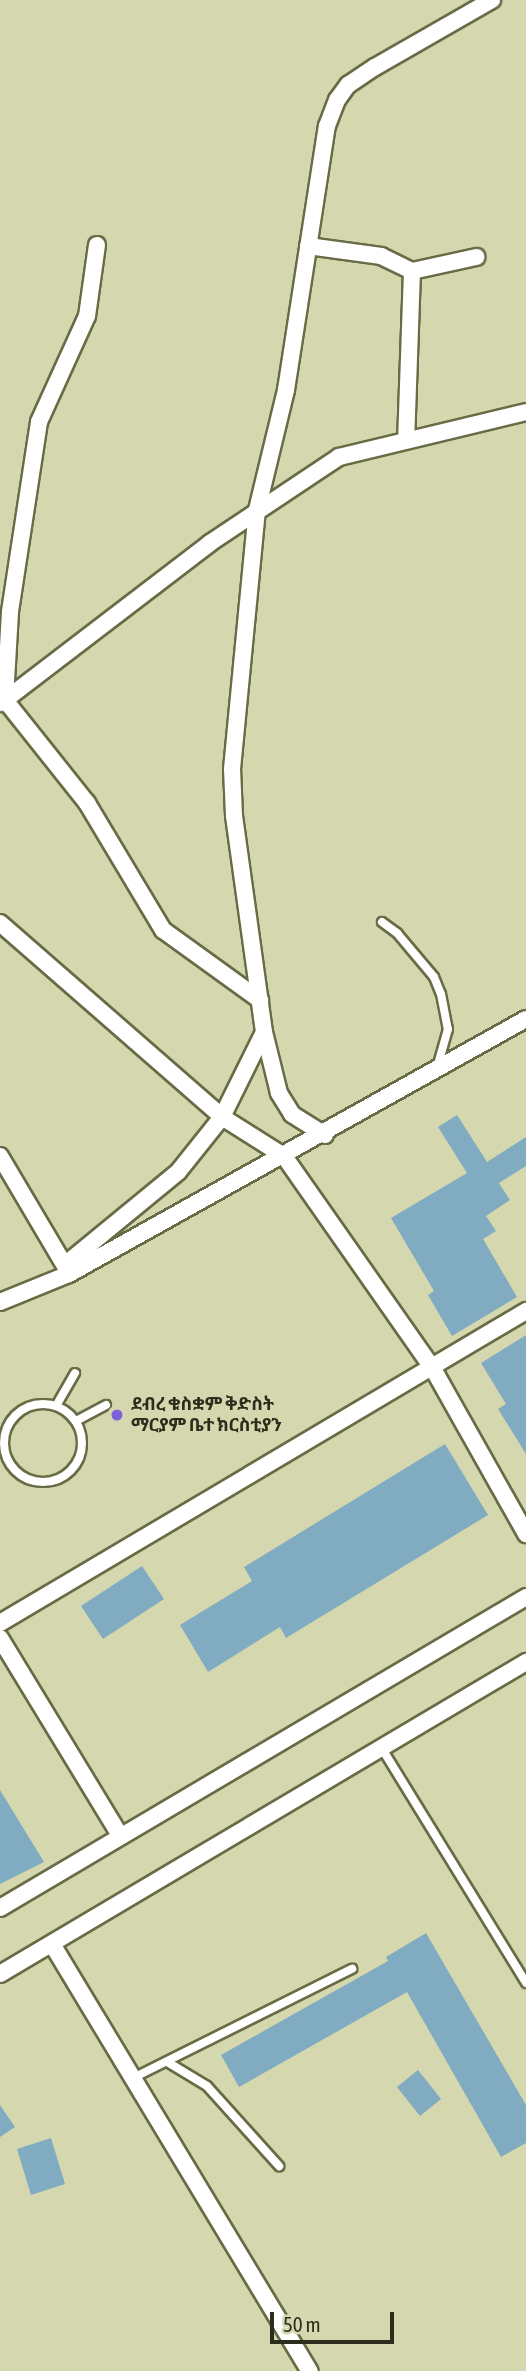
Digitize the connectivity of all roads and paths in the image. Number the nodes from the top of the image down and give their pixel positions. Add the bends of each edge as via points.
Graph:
1 (492, 0) edge
2 (97, 245) dead end
3 (308, 246) junction
4 (476, 257) dead end
5 (412, 271) junction
6 (526, 412) edge
7 (406, 439) junction
8 (257, 510) junction
9 (5, 611) edge
10 (3, 702) edge
11 (382, 922) dead end
12 (0, 923) edge
13 (260, 1000) junction
14 (526, 1019) edge
15 (264, 1032) junction
16 (437, 1071) junction
17 (222, 1117) junction
18 (325, 1135) junction
19 (0, 1156) edge
20 (284, 1156) junction
21 (67, 1269) junction
22 (0, 1302) edge
23 (526, 1311) edge
24 (432, 1367) junction
25 (75, 1373) dead end
26 (106, 1405) dead end
27 (57, 1406) junction
28 (76, 1421) junction
29 (3, 1458) edge
30 (526, 1534) edge
31 (526, 1597) edge
32 (0, 1623) edge
33 (0, 1638) edge
34 (526, 1661) edge
35 (381, 1747) junction
36 (120, 1835) junction
37 (0, 1908) edge
38 (52, 1944) junction
39 (352, 1969) dead end
40 (0, 1974) edge
41 (526, 1983) edge
42 (169, 2063) junction
43 (133, 2078) junction
44 (279, 2166) dead end
45 (310, 2371) edge

1 - 3 street via 348,85 327,126
2 - 9 street via 88,316 39,422
3 - 5 street via 381,256
3 - 8 street via 286,390
4 - 5 street
5 - 7 street
6 - 7 street
7 - 8 street via 339,457
8 - 10 street
8 - 13 street via 232,769
9 - 10 street
10 - 13 street via 87,803 163,930
11 - 16 lane via 434,977 441,994 447,1029
12 - 17 street
13 - 15 street
14 - 16 street
15 - 17 street
15 - 18 street via 285,1107
16 - 18 street
17 - 20 street
17 - 21 street via 178,1172
18 - 20 street
19 - 21 street
20 - 21 street
20 - 24 street
21 - 22 street
23 - 24 street
24 - 30 street
24 - 32 street
25 - 27 lane
26 - 28 lane
27 - 28 lane
27 - 29 lane via 34,1405 17,1413 4,1438
28 - 29 lane via 82,1438 80,1457 61,1478 43,1482 24,1478
31 - 36 street
33 - 36 street
34 - 35 street
35 - 38 street
35 - 41 lane
36 - 37 street
38 - 40 street
38 - 43 street
39 - 42 lane
42 - 43 lane
42 - 44 lane via 207,2085
43 - 45 street

